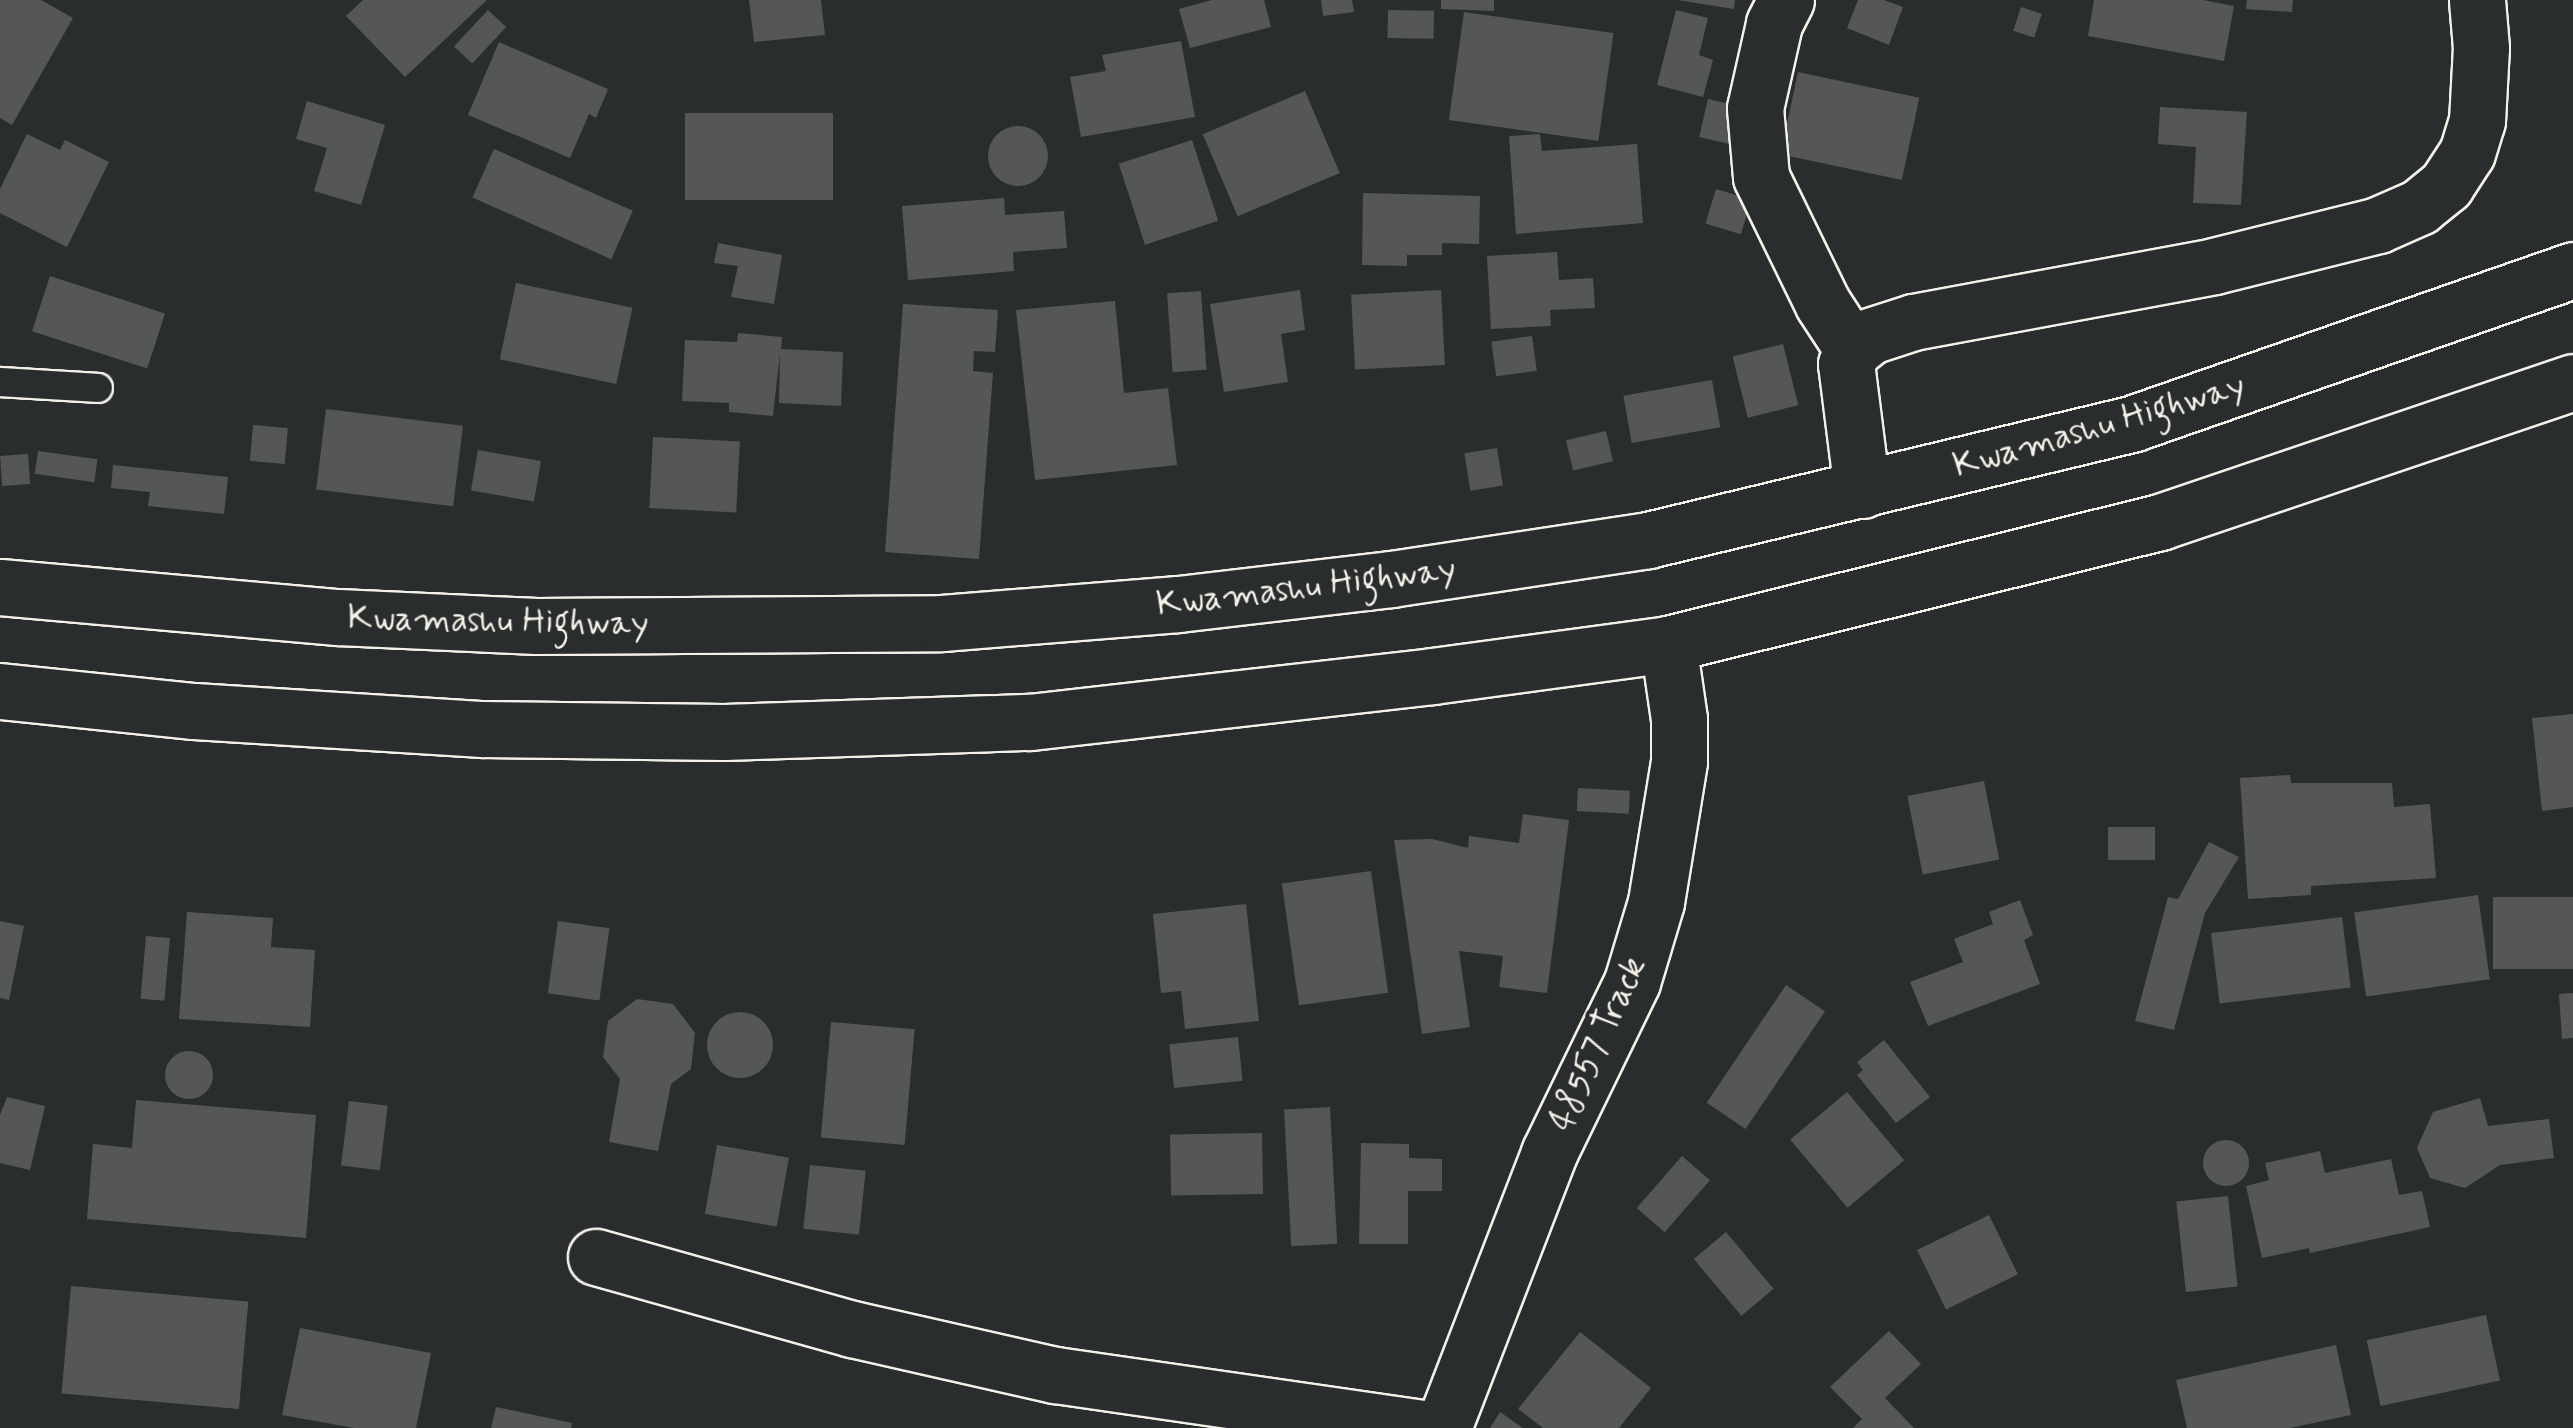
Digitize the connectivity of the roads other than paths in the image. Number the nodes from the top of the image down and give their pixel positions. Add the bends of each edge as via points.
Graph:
1 (1786, 0) edge
2 (2477, 0) edge
3 (2573, 270) edge
4 (1853, 350) junction
5 (0, 382) edge
6 (2573, 382) edge
7 (98, 388) dead end
8 (1862, 490) junction
9 (0, 587) edge
10 (1668, 644) junction
11 (0, 690) edge
12 (596, 1257) dead end
13 (1421, 1428) edge
14 (1443, 1428) edge

1 - 4 main road via 1755,108 1762,177 1823,304
2 - 4 main road via 2477,121 2446,185 2419,207 2214,266 1914,322 1870,336
3 - 8 main road, Kwamashu Highway via 2134,423
4 - 8 main road via 1846,395
5 - 7 lane
6 - 10 main road via 2160,522
8 - 9 main road, Kwamashu Highway via 1648,540 1392,579 942,623 537,626 338,617
10 - 11 main road via 1030,722 724,732 482,728 194,711
10 - 14 main road, 48557 Track via 1679,761 1656,902 1632,982 1548,1154
12 - 13 main road via 852,1329 1055,1375

